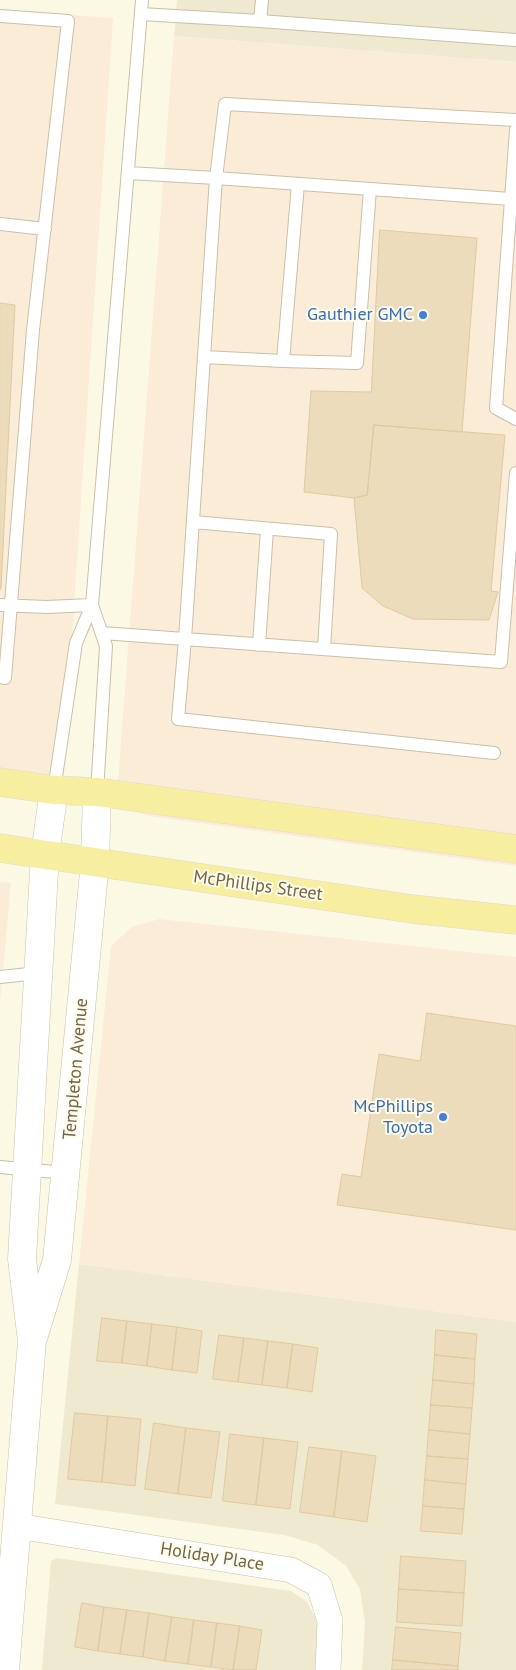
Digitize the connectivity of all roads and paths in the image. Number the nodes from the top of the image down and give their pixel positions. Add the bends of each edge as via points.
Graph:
1 (142, 0) edge
2 (262, 0) edge
3 (142, 14) junction
4 (0, 16) edge
5 (260, 21) junction
6 (516, 40) edge
7 (516, 120) edge
8 (516, 130) edge
9 (128, 172) junction
10 (216, 178) junction
11 (298, 184) junction
12 (370, 188) junction
13 (511, 199) junction
14 (0, 224) edge
15 (45, 229) junction
16 (204, 357) junction
17 (284, 360) junction
18 (516, 419) edge
19 (516, 473) edge
20 (193, 522) junction
21 (267, 529) junction
22 (92, 605) junction
23 (5, 606) edge
24 (102, 633) junction
25 (185, 639) junction
26 (259, 645) junction
27 (324, 649) junction
28 (0, 677) edge
29 (494, 753) dead end
30 (0, 782) edge
31 (54, 790) junction
32 (97, 792) junction
33 (0, 848) edge
34 (516, 849) edge
35 (45, 854) junction
36 (96, 862) junction
37 (516, 920) edge
38 (38, 973) junction
39 (0, 977) edge
40 (13, 1169) edge
41 (66, 1174) junction
42 (32, 1341) junction
43 (17, 1526) junction
44 (5, 1670) edge
45 (328, 1670) edge

1 - 3 lane
2 - 5 lane
3 - 5 lane
3 - 9 lane
4 - 15 lane via 68,21
5 - 6 lane
7 - 10 lane via 225,104
8 - 13 lane
9 - 10 lane
9 - 22 lane
10 - 11 lane
10 - 16 lane
11 - 12 lane
11 - 17 lane
12 - 13 lane
12 - 17 lane via 357,363
13 - 18 lane via 496,408
14 - 15 lane
15 - 23 lane
16 - 17 lane
16 - 20 lane
19 - 27 lane via 501,662
20 - 21 lane
20 - 25 lane
21 - 26 lane
21 - 27 lane via 331,534
22 - 23 lane
22 - 24 lane
22 - 31 lane via 76,643
23 - 28 lane via 5,678
24 - 25 lane
24 - 32 lane via 106,646
25 - 26 lane
25 - 29 lane via 178,719
26 - 27 lane
30 - 31 main road
31 - 32 main road
31 - 35 street, Templeton Avenue
32 - 34 main road
32 - 36 street, Templeton Avenue
33 - 35 main road, McPhillips Street
35 - 36 main road, McPhillips Street
35 - 38 street, Templeton Avenue
36 - 37 main road, McPhillips Street via 412,909
36 - 41 street, Templeton Avenue
38 - 39 lane
38 - 40 street, Templeton Avenue
40 - 41 lane
40 - 42 street, Templeton Avenue
41 - 42 street, Templeton Avenue via 57,1260
42 - 43 street, Templeton Avenue
43 - 44 street, Templeton Avenue
43 - 45 street, Holiday Place via 291,1570 319,1585 330,1621

